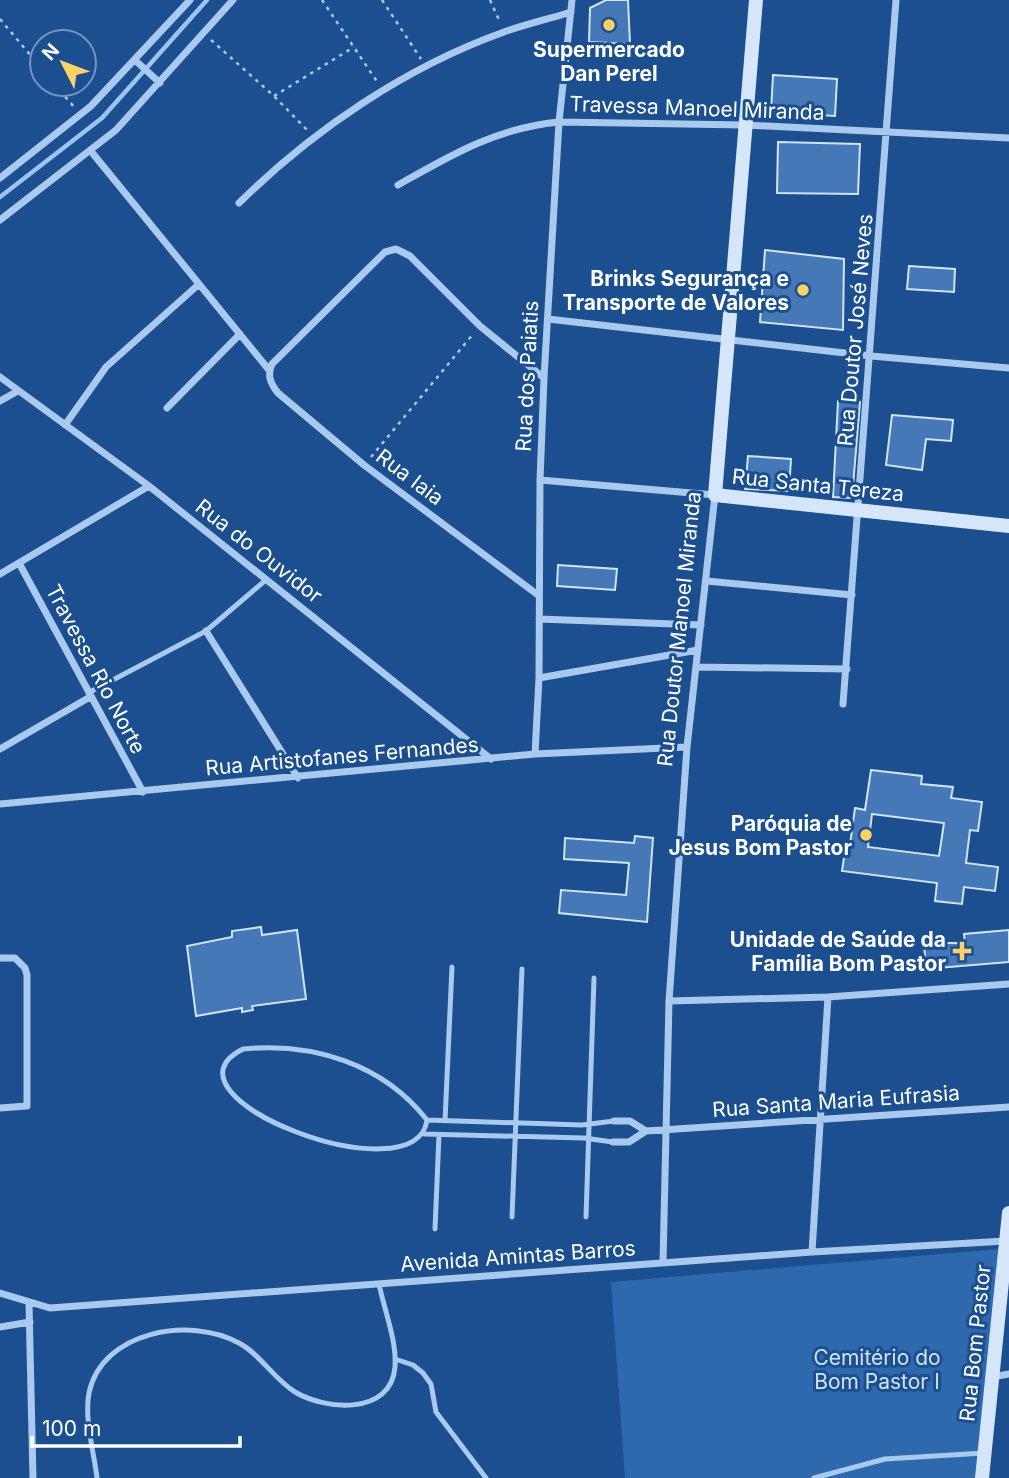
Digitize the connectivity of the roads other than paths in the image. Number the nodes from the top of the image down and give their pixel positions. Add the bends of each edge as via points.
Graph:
1 (190, 0) edge
2 (233, 0) edge
3 (572, 0) edge
4 (756, 0) edge
5 (896, 0) edge
6 (571, 12) junction
7 (138, 62) junction
8 (158, 81) junction
9 (559, 122) junction
10 (745, 125) junction
11 (888, 133) junction
12 (1009, 138) edge
13 (90, 150) junction
14 (0, 178) edge
15 (398, 186) dead end
16 (239, 203) dead end
17 (0, 220) edge
18 (198, 285) junction
19 (548, 319) junction
20 (240, 334) junction
21 (729, 339) junction
22 (871, 356) junction
23 (1009, 368) edge
24 (269, 370) junction
25 (0, 377) edge
26 (544, 378) junction
27 (18, 391) junction
28 (0, 401) edge
29 (167, 408) dead end
30 (65, 425) junction
31 (540, 480) junction
32 (149, 486) junction
33 (715, 495) junction
34 (858, 509) junction
35 (1009, 526) edge
36 (19, 563) junction
37 (0, 574) edge
38 (267, 579) junction
39 (707, 581) junction
40 (538, 595) junction
41 (852, 595) junction
42 (539, 619) junction
43 (701, 625) junction
44 (206, 631) junction
45 (698, 650) junction
46 (696, 667) junction
47 (848, 669) junction
48 (540, 678) junction
49 (89, 695) junction
50 (843, 704) dead end
51 (687, 747) junction
52 (0, 749) edge
53 (535, 754) junction
54 (491, 759) junction
55 (298, 778) junction
56 (143, 792) junction
57 (0, 804) edge
58 (0, 958) edge
59 (452, 967) dead end
60 (522, 969) dead end
61 (594, 978) dead end
62 (1009, 984) edge
63 (828, 997) junction
64 (668, 1001) junction
65 (1009, 1107) edge
66 (0, 1108) edge
67 (820, 1118) junction
68 (426, 1120) junction
69 (445, 1121) junction
70 (614, 1121) joint
71 (517, 1123) junction
72 (589, 1124) junction
73 (646, 1131) junction
74 (665, 1132) junction
75 (424, 1134) junction
76 (439, 1135) junction
77 (516, 1137) junction
78 (589, 1140) junction
79 (613, 1142) joint
80 (1009, 1216) edge
81 (512, 1217) dead end
82 (586, 1217) dead end
83 (435, 1229) dead end
84 (1008, 1241) edge
85 (812, 1252) junction
86 (663, 1263) junction
87 (379, 1284) junction
88 (0, 1293) edge
89 (1004, 1295) edge
90 (29, 1304) junction
91 (30, 1322) junction
92 (0, 1327) edge
93 (395, 1359) junction
94 (1009, 1374) edge
95 (991, 1377) junction
96 (984, 1453) junction
97 (33, 1478) edge
98 (97, 1478) edge
99 (486, 1478) edge
100 (814, 1478) edge
101 (982, 1478) edge

1 - 7 street
2 - 8 street
3 - 6 street, Rua dos Paiatis
4 - 10 street, Rua Doutor Manoel Miranda
5 - 11 street, Rua Doutor José Neves
6 - 9 street, Rua dos Paiatis
6 - 16 street via 504,32 426,67 314,138
7 - 8 street
7 - 14 street
8 - 13 street via 116,130
9 - 10 street, Travessa Manoel Miranda
9 - 15 street, Travessa Manoel Miranda via 494,134
9 - 19 street, Rua dos Paiatis
10 - 11 street, Travessa Manoel Miranda
10 - 21 street, Rua Doutor Manoel Miranda
11 - 12 street, Travessa Manoel Miranda
11 - 22 street, Rua Doutor José Neves
13 - 17 street
13 - 18 street
18 - 20 street
18 - 30 street via 106,367
19 - 21 street
19 - 26 street, Rua dos Paiatis
20 - 24 street
20 - 29 street
21 - 22 street
21 - 33 street, Rua Doutor Manoel Miranda
22 - 23 street
22 - 34 street, Rua Doutor José Neves
24 - 26 street via 385,252 396,249 410,256 480,326
24 - 40 street, Rua Iaia via 278,393 364,465
25 - 27 street, Rua do Ouvidor
26 - 31 street, Rua dos Paiatis
27 - 28 street
27 - 30 street, Rua do Ouvidor
30 - 32 street, Rua do Ouvidor
31 - 33 street, Rua Santa Tereza
31 - 40 street, Rua dos Paiatis
32 - 36 street
32 - 38 street, Rua do Ouvidor
33 - 34 street, Rua Santa Tereza
33 - 39 street, Rua Doutor Manoel Miranda
34 - 35 street, Rua Santa Tereza
34 - 41 street, Rua Doutor José Neves
36 - 37 street
36 - 49 street, Travessa Rio Norte
38 - 44 lane
38 - 54 street, Rua do Ouvidor
39 - 41 street
39 - 43 street, Rua Doutor Manoel Miranda
40 - 42 street, Rua dos Paiatis
41 - 47 street, Rua Doutor José Neves
42 - 43 street
42 - 48 street, Rua dos Paiatis
43 - 45 street, Rua Doutor Manoel Miranda
44 - 49 lane
44 - 55 street
45 - 46 street, Rua Doutor Manoel Miranda
45 - 48 street
46 - 47 street
46 - 51 street, Rua Doutor Manoel Miranda
47 - 50 street, Rua Doutor José Neves
48 - 53 street, Rua dos Paiatis
49 - 52 street
49 - 56 street, Travessa Rio Norte
51 - 53 street, Rua Artistofanes Fernandes
51 - 64 street, Rua Doutor Manoel Miranda
53 - 54 street, Rua Artistofanes Fernandes
54 - 55 street, Rua Artistofanes Fernandes
55 - 56 street, Rua Artistofanes Fernandes
56 - 57 street, Rua Artistofanes Fernandes
58 - 66 street via 15,958 27,975 27,1106
59 - 69 lane
60 - 71 lane
61 - 72 lane
62 - 63 street
63 - 64 street
63 - 67 street
64 - 74 street, Rua Doutor Manoel Miranda
65 - 67 street, Rua Santa Maria Eufrasia
67 - 74 street, Rua Santa Maria Eufrasia
67 - 85 street
68 - 69 lane
68 - 75 lane
68 - 75 lane via 387,1082 323,1053 243,1049 222,1065 228,1092 260,1115 311,1138 390,1148 411,1144
69 - 71 lane
70 - 72 lane
70 - 73 street via 635,1123
71 - 72 lane
71 - 77 lane
72 - 78 lane
73 - 74 street, Rua Santa Maria Eufrasia
73 - 79 street via 629,1142
74 - 86 street, Rua Doutor Manoel Miranda
75 - 76 lane
76 - 77 lane
76 - 83 lane
77 - 78 lane
77 - 81 lane
78 - 79 lane
78 - 82 lane
80 - 84 street, Rua Bom Pastor
84 - 85 street, Avenida Amintas Barros
84 - 89 street, Rua Bom Pastor
85 - 86 street, Avenida Amintas Barros
86 - 87 street, Avenida Amintas Barros
87 - 90 street, Avenida Amintas Barros via 50,1308
87 - 93 lane
88 - 90 street, Avenida Amintas Barros
89 - 95 street, Rua Bom Pastor
90 - 91 street
91 - 92 street
91 - 97 street
93 - 98 lane via 390,1382 371,1401 332,1405 313,1402 293,1391 242,1344 218,1334 150,1334 132,1340 105,1362 89,1394
93 - 99 lane via 423,1373 431,1384 436,1412
94 - 95 street
95 - 96 street, Rua Bom Pastor
96 - 100 lane via 885,1460
96 - 101 street, Rua Bom Pastor

